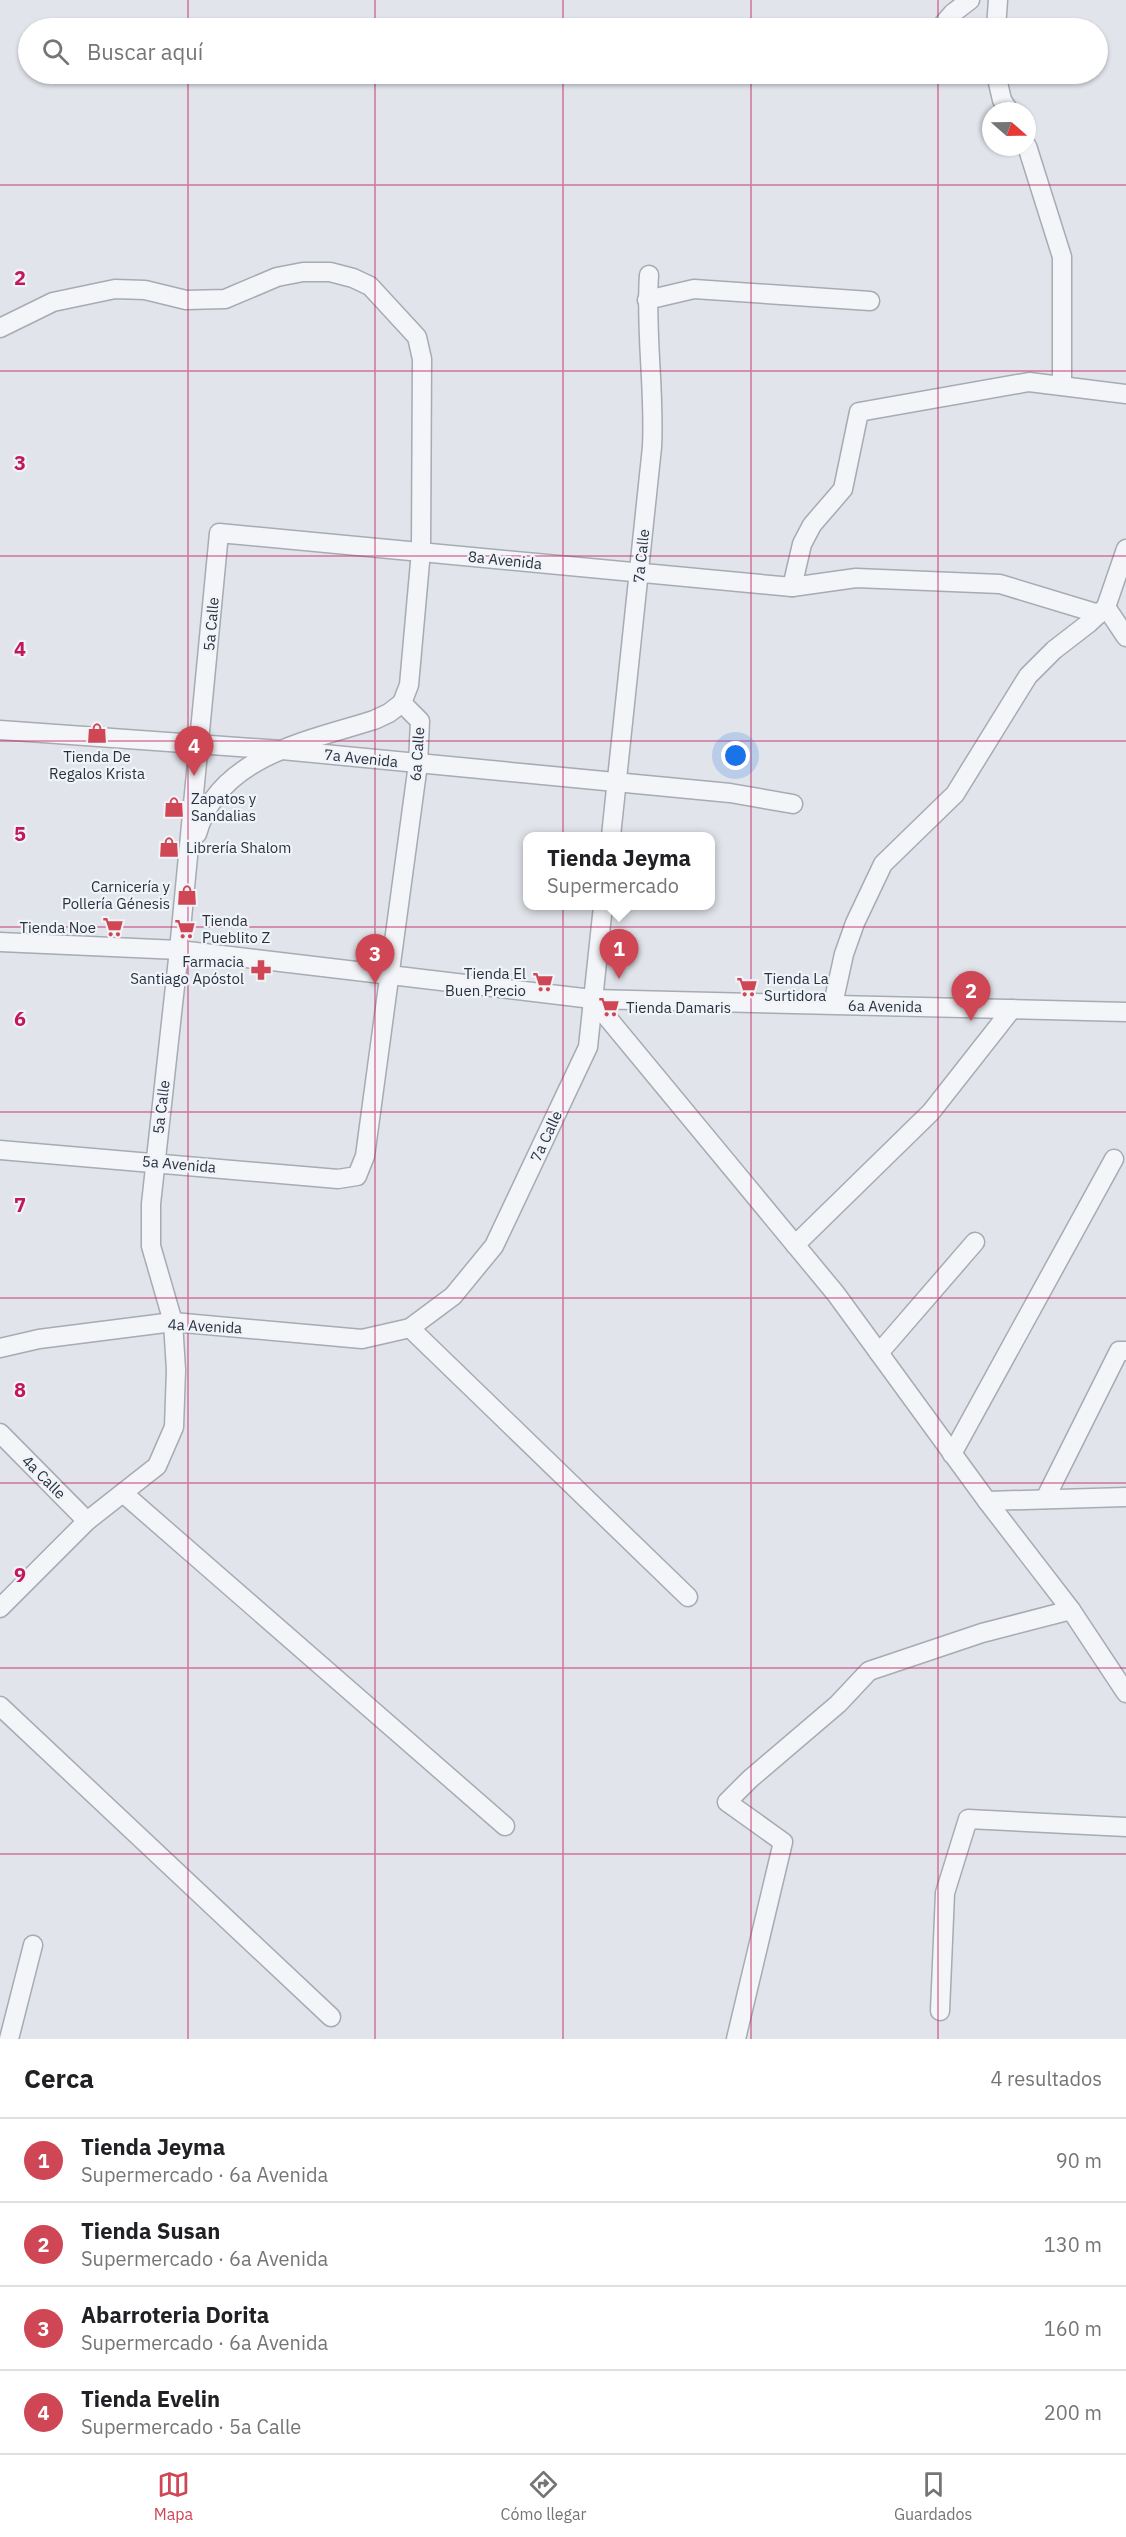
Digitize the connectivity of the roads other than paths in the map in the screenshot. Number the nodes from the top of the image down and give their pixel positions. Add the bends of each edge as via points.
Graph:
1 (970, 0) edge
2 (998, 0) edge
3 (949, 18) edge
4 (997, 18) edge
5 (998, 84) edge
6 (1003, 102) edge
7 (1030, 156) edge
8 (649, 275) dead end
9 (647, 300) junction
10 (870, 301) dead end
11 (0, 328) edge
12 (1062, 384) junction
13 (1126, 394) edge
14 (219, 533) joint
15 (1126, 549) edge
16 (421, 551) junction
17 (639, 573) junction
18 (792, 587) junction
19 (1103, 610) junction
20 (1126, 637) edge
21 (402, 703) junction
22 (0, 730) edge
23 (199, 745) junction
24 (282, 750) junction
25 (418, 764) junction
26 (617, 782) junction
27 (792, 804) dead end
28 (612, 832) edge
29 (185, 885) junction
30 (603, 910) edge
31 (0, 942) edge
32 (179, 950) junction
33 (391, 973) junction
34 (592, 999) junction
35 (833, 1005) junction
36 (1012, 1009) junction
37 (1126, 1012) edge
38 (0, 1150) edge
39 (1114, 1159) dead end
40 (154, 1162) junction
41 (357, 1176) joint
42 (975, 1242) dead end
43 (795, 1245) junction
44 (173, 1322) junction
45 (410, 1328) junction
46 (0, 1348) edge
47 (1126, 1351) edge
48 (879, 1353) junction
49 (0, 1433) edge
50 (952, 1454) junction
51 (123, 1493) junction
52 (1126, 1497) edge
53 (1045, 1499) junction
54 (987, 1501) junction
55 (87, 1521) junction
56 (688, 1597) dead end
57 (0, 1608) edge
58 (1071, 1611) junction
59 (1126, 1693) edge
60 (0, 1706) edge
61 (506, 1826) dead end
62 (1126, 1827) edge
63 (33, 1946) dead end
64 (940, 2011) dead end
65 (331, 2017) dead end
66 (9, 2039) edge
67 (736, 2039) edge

1 - 3 street
2 - 4 street
5 - 6 street
7 - 12 street via 1062,257
8 - 9 street, 7a Calle
9 - 10 street via 694,289
9 - 17 street, 7a Calle via 654,417
11 - 16 street via 53,302 115,289 145,290 186,300 225,299 277,277 303,272 330,272 369,286 417,337 422,359
12 - 13 street
12 - 18 street via 1029,382 859,412 843,489 812,525 802,544
14 - 16 street, 8a Avenida
14 - 23 street, 5a Calle
15 - 19 street
16 - 17 street, 8a Avenida
16 - 21 street via 409,684
17 - 18 street, 8a Avenida
17 - 26 street, 7a Calle
18 - 19 street, 8a Avenida via 856,578 1000,584
19 - 20 street
19 - 35 street via 1028,676 956,794 889,855 855,923
21 - 24 street via 374,720
21 - 25 street, 6a Calle via 420,721
22 - 23 street, 7a Avenida
23 - 24 street, 7a Avenida
23 - 29 street, 5a Calle
24 - 25 street, 7a Avenida
24 - 29 street via 259,759 219,791 204,812
25 - 26 street, 7a Avenida
25 - 33 street, 6a Calle
26 - 27 street, 7a Avenida via 730,793
26 - 28 street, 7a Calle
29 - 32 street, 5a Calle
30 - 34 street, 7a Calle
31 - 32 street, 6a Avenida
32 - 33 street, 6a Avenida
32 - 40 street, 5a Calle
33 - 34 street, 6a Avenida
33 - 41 street, 6a Calle via 365,1156
34 - 35 street, 6a Avenida
34 - 43 street
34 - 45 street, 7a Calle via 588,1047 494,1246 453,1296
35 - 36 street, 6a Avenida
36 - 37 street, 6a Avenida
36 - 43 street via 931,1112
38 - 40 street, 5a Avenida
39 - 50 street
40 - 41 street, 5a Avenida via 338,1179
40 - 44 street, 5a Calle via 151,1246
42 - 48 street
43 - 48 street
44 - 45 street, 4a Avenida via 362,1339
44 - 46 street, 4a Avenida via 39,1339
44 - 51 street, 5a Calle via 174,1427 157,1466
45 - 56 street
47 - 53 street via 1119,1351
48 - 50 street
49 - 55 street, 4a Calle
50 - 54 street
51 - 55 street, 5a Calle
51 - 61 street
52 - 53 street
53 - 54 street
54 - 58 street
55 - 57 street, 5a Calle
58 - 59 street
58 - 67 street via 982,1633 869,1671 838,1704 728,1802 783,1842
60 - 65 street
62 - 64 street via 968,1819 945,1893
63 - 66 street

